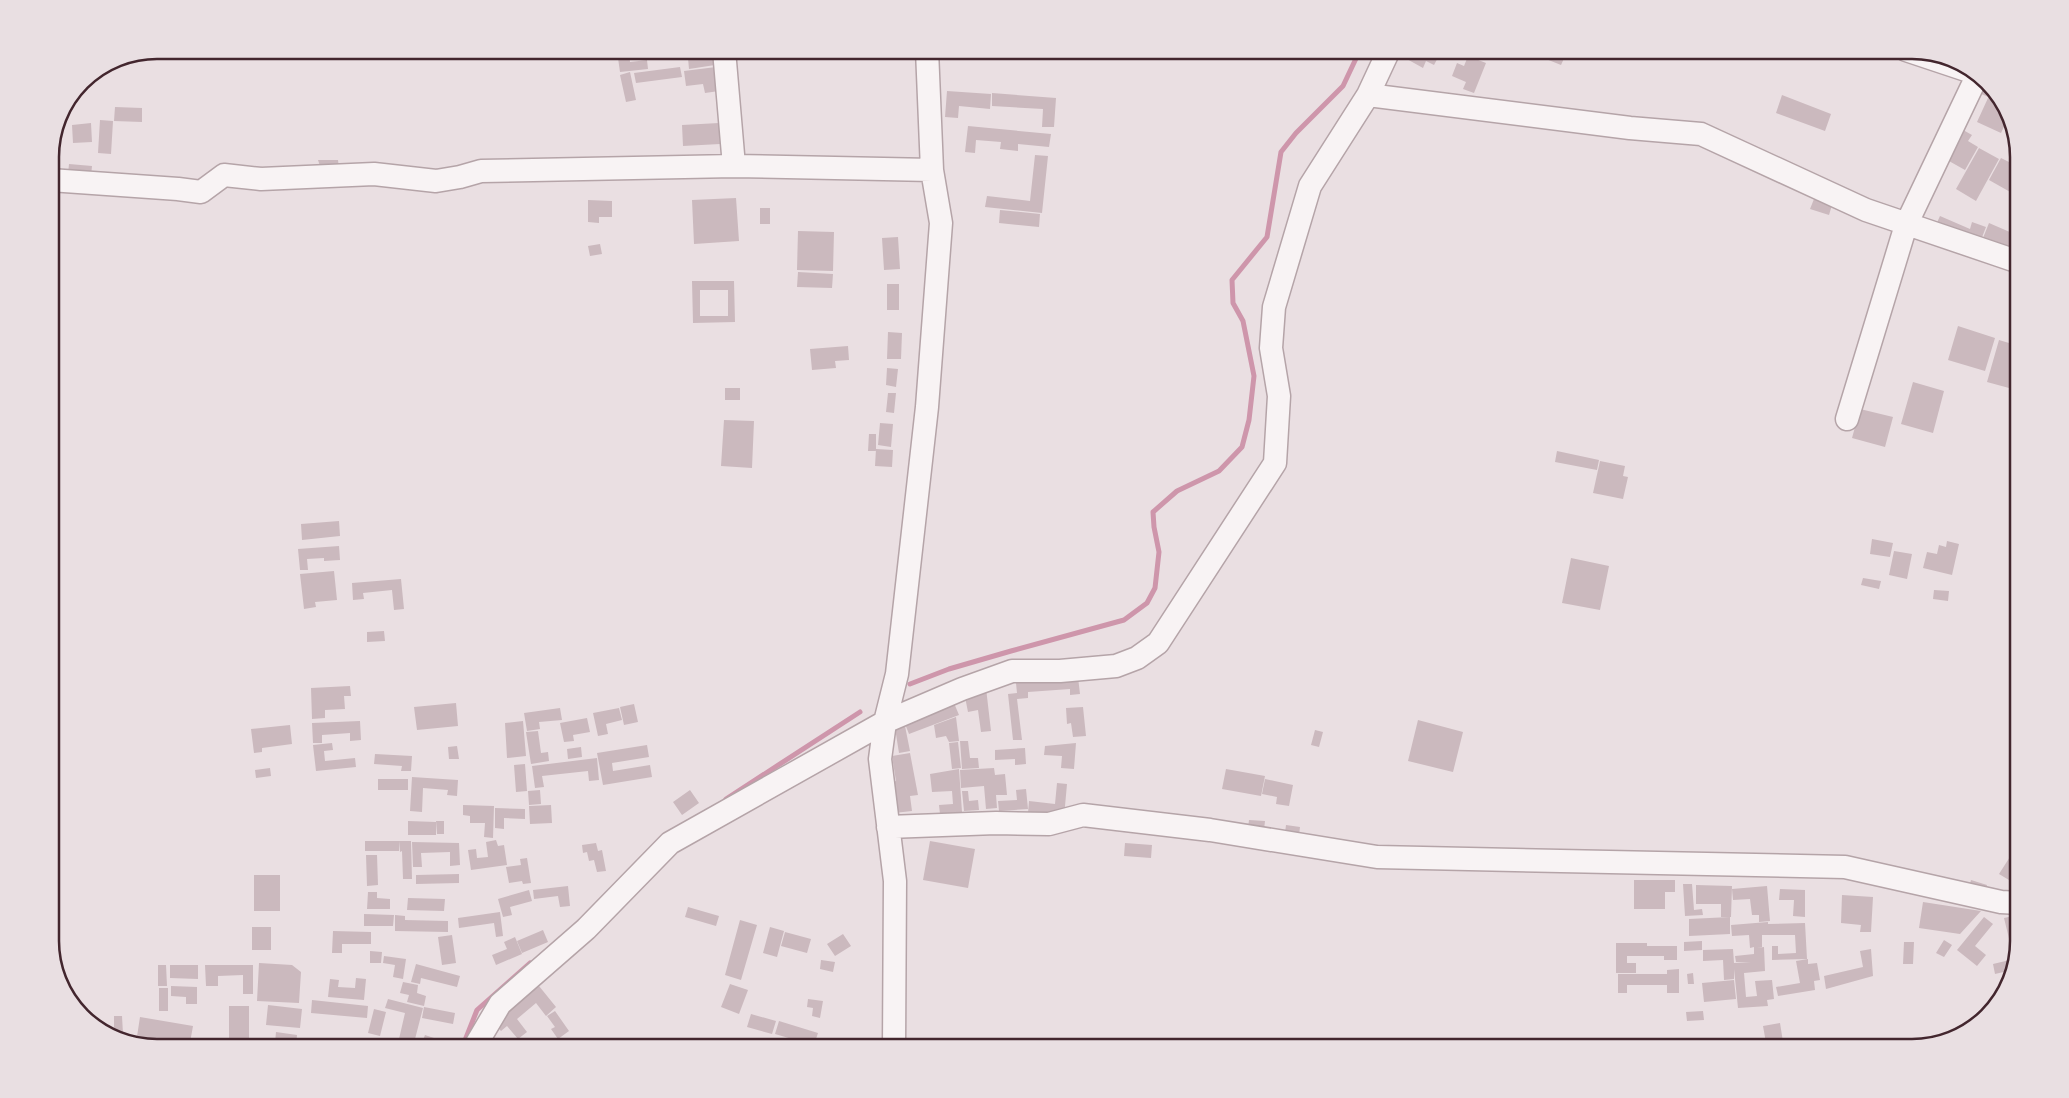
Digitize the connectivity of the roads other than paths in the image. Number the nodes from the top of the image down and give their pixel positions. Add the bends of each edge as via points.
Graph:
1 (725, 59) edge
2 (927, 59) edge
3 (1385, 59) edge
4 (1974, 81) edge
5 (1368, 95) junction
6 (734, 166) junction
7 (932, 170) junction
8 (59, 181) edge
9 (1906, 225) junction
10 (2010, 259) edge
11 (1848, 419) dead end
12 (885, 722) junction
13 (888, 827) junction
14 (2010, 902) edge
15 (479, 1039) edge
16 (894, 1039) edge

1 - 6 street
2 - 7 street
3 - 5 street
4 - 9 street
5 - 9 street via 1701,134 1866,210
5 - 12 street via 1310,186 1274,307 1271,348 1280,396 1275,463 1158,642 1137,658 1116,666 1012,671
6 - 7 street
6 - 8 street via 481,171 436,181 374,174 261,179 224,175 201,192
7 - 12 street via 941,223 927,407 897,674
9 - 10 street
9 - 11 street
12 - 13 street via 880,759
12 - 15 street via 670,843 586,929 500,1004
13 - 14 street via 1049,824 1083,815 1210,830 1378,857 1846,867
13 - 16 street via 895,881

